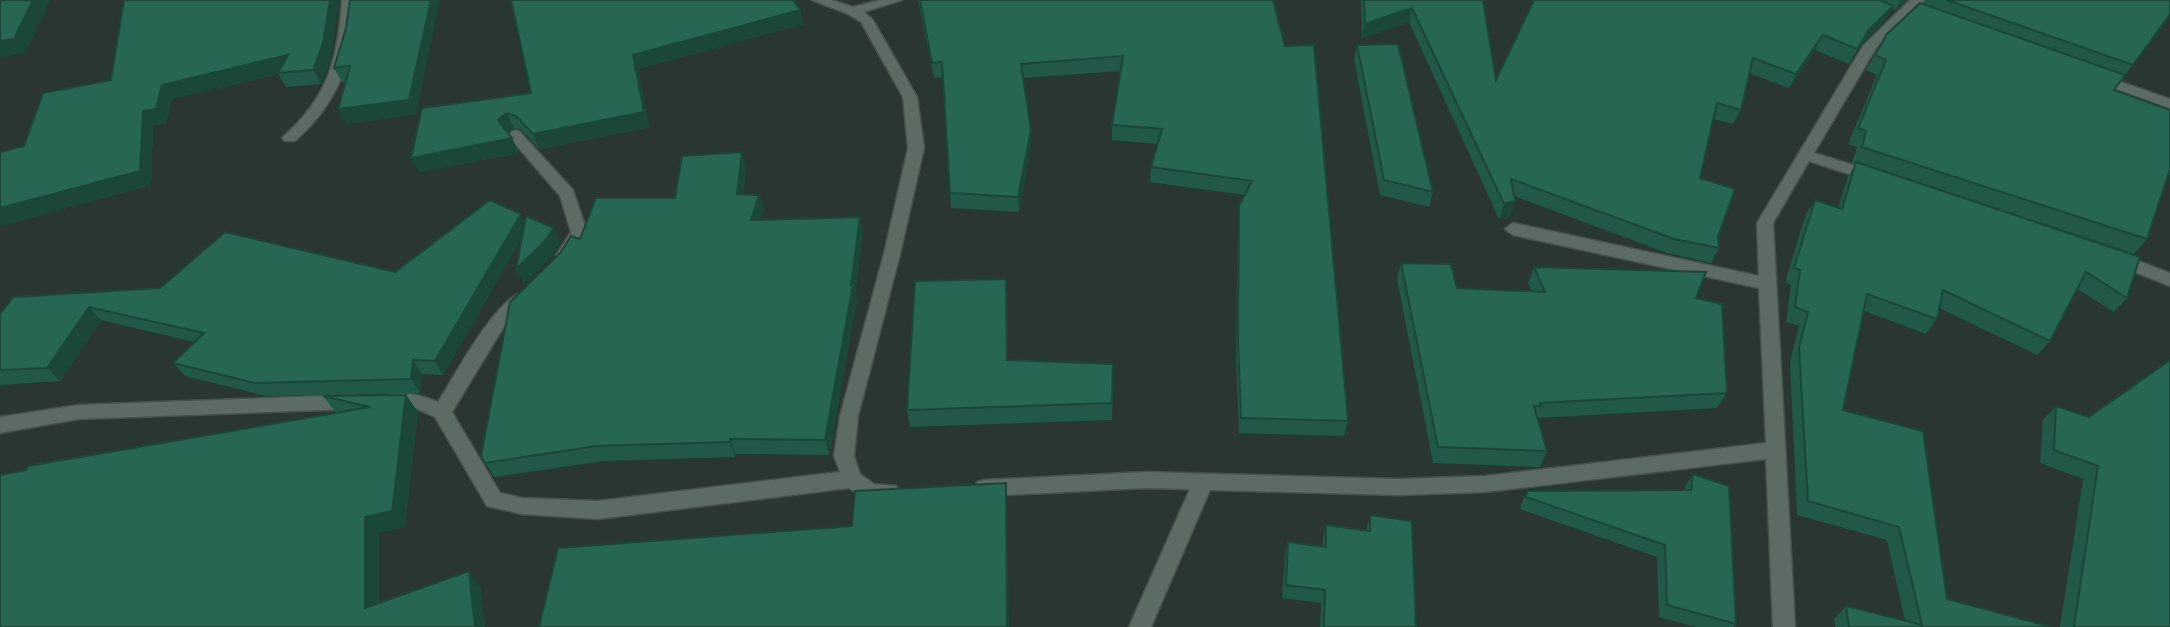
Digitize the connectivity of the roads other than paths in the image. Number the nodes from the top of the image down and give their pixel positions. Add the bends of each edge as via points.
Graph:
1 (349, 0) edge
2 (819, 0) edge
3 (895, 0) edge
4 (853, 11) junction
5 (1906, 12) edge
6 (2078, 71) edge
7 (2170, 104) edge
8 (515, 135) edge
9 (290, 138) dead end
10 (1806, 155) junction
11 (1884, 180) edge
12 (1513, 229) dead end
13 (2105, 253) edge
14 (550, 271) edge
15 (2170, 281) edge
16 (1768, 284) junction
17 (533, 289) edge
18 (442, 412) junction
19 (0, 425) edge
20 (1776, 450) junction
21 (852, 479) junction
22 (1203, 482) junction
23 (967, 488) edge
24 (911, 491) edge
25 (1140, 627) edge
26 (1784, 627) edge

1 - 9 street via 346,39 335,83 307,124
2 - 4 street
3 - 4 street
4 - 21 street via 866,20 911,97 916,148 849,416 844,456
5 - 10 street via 1870,46
6 - 7 street
8 - 14 street via 568,194 579,232
10 - 11 street
10 - 16 street via 1765,223
12 - 16 street
13 - 15 street
16 - 20 street
17 - 18 street via 497,323
18 - 19 street via 416,401 307,403 79,412
18 - 21 street via 494,500 522,506 598,510
20 - 22 street via 1485,484 1399,487
20 - 26 street
21 - 24 street via 870,493
22 - 23 street
22 - 25 street

